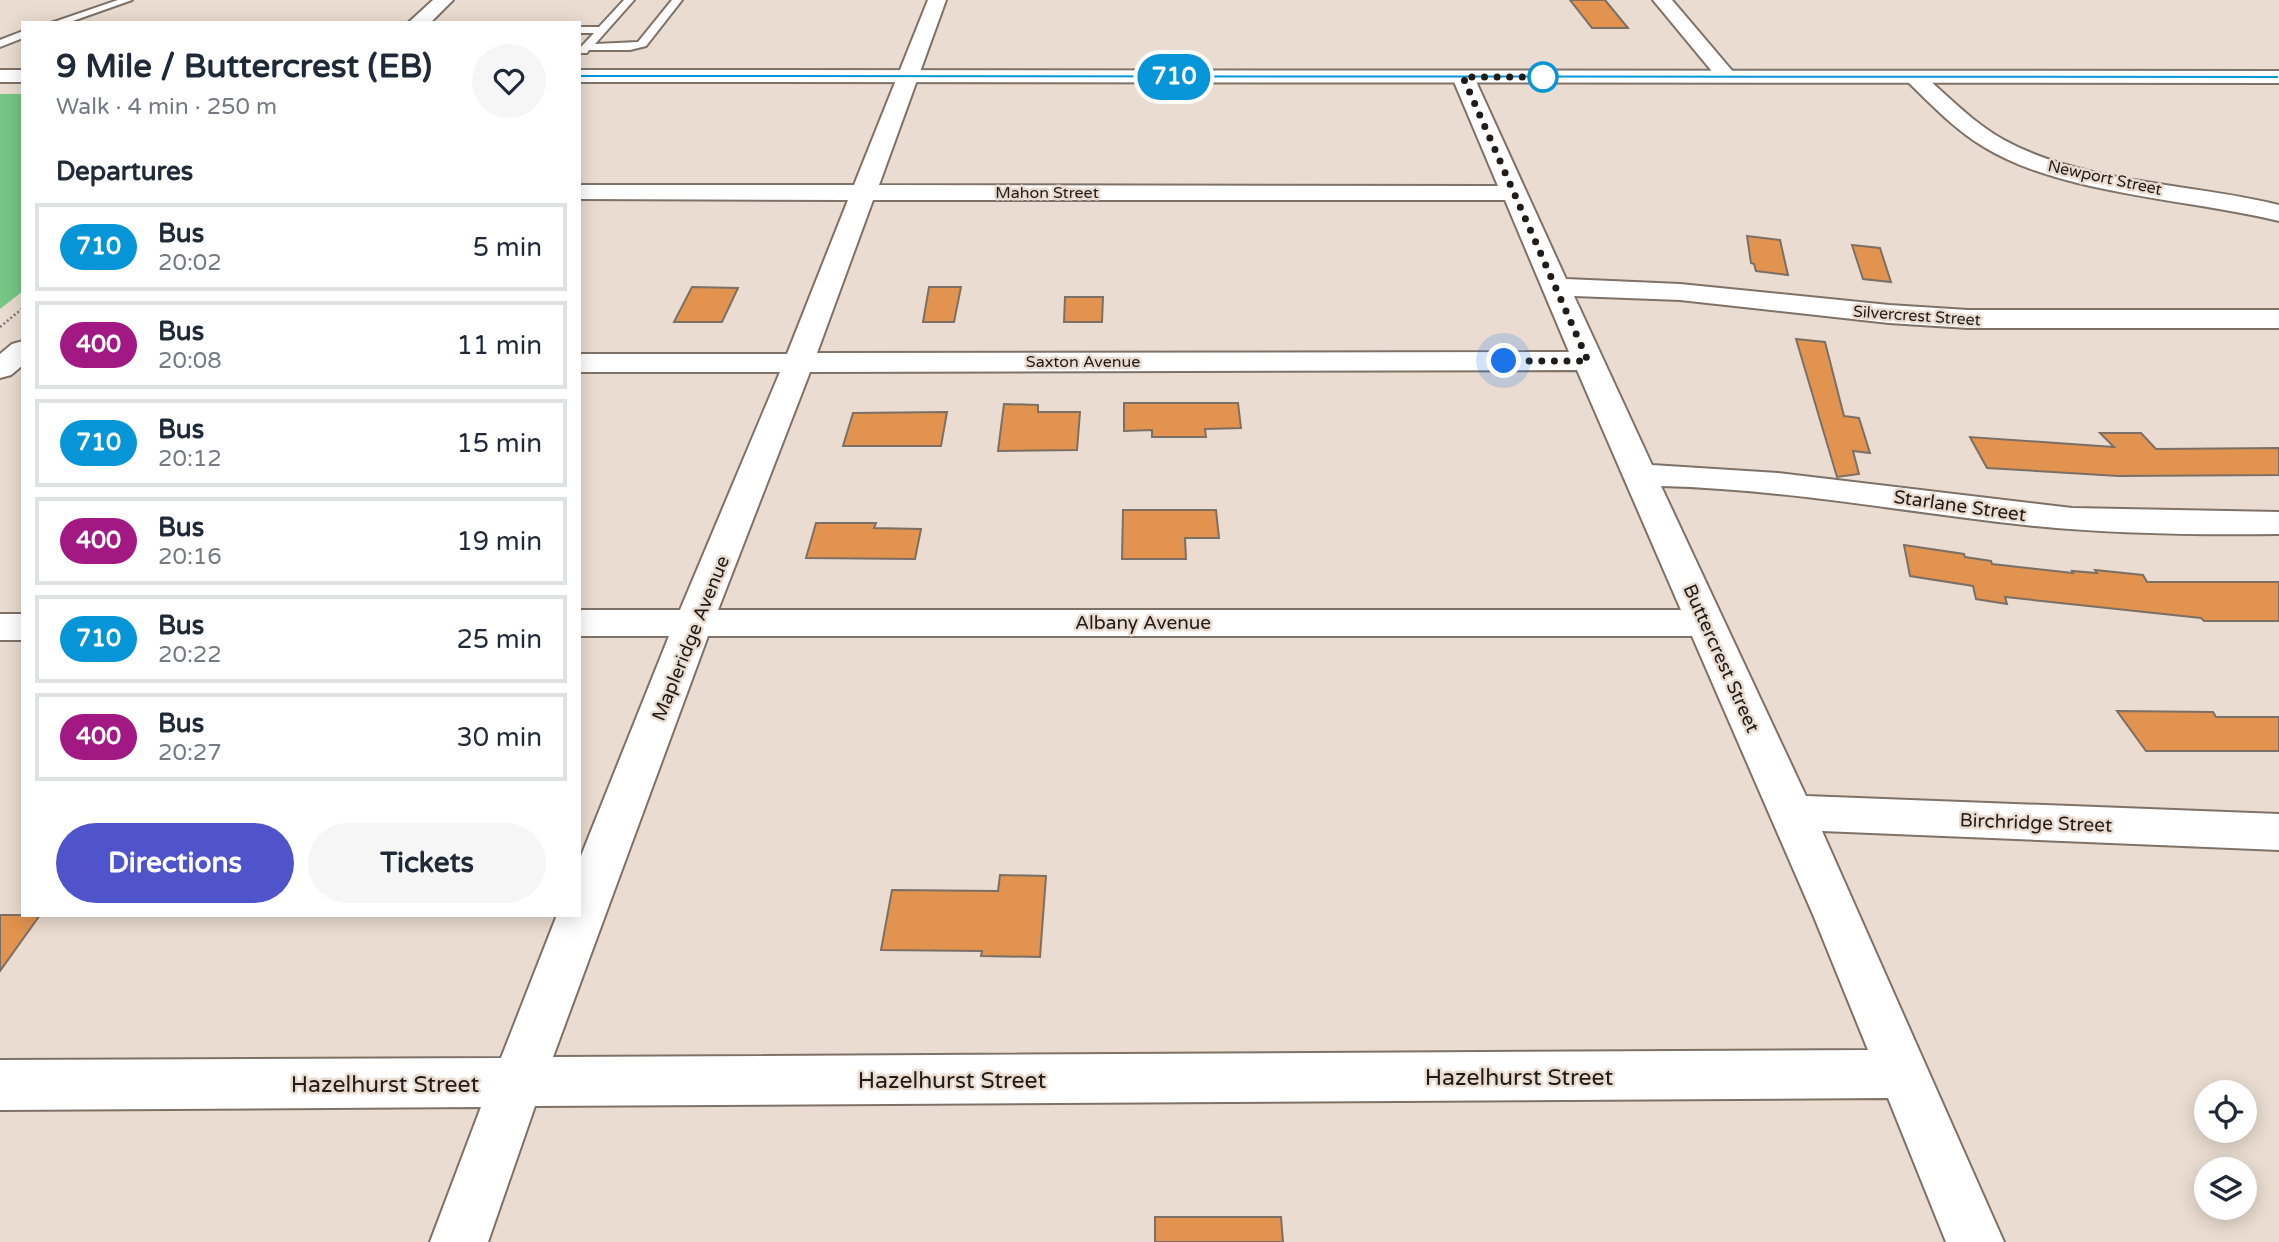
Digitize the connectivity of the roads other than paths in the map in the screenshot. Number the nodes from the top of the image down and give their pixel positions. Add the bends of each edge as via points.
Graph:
1 (127, 0) edge
2 (444, 0) edge
3 (629, 0) edge
4 (677, 0) edge
5 (937, 0) edge
6 (1662, 0) edge
7 (62, 21) edge
8 (420, 21) edge
9 (581, 30) edge
10 (602, 30) junction
11 (21, 35) edge
12 (0, 44) edge
13 (588, 47) junction
14 (581, 53) edge
15 (0, 76) edge
16 (21, 76) edge
17 (581, 76) edge
18 (907, 77) junction
19 (1463, 77) junction
20 (1727, 77) junction
21 (1914, 77) junction
22 (2279, 77) edge
23 (581, 192) edge
24 (862, 192) junction
25 (1514, 193) junction
26 (2279, 214) edge
27 (1555, 287) junction
28 (2279, 319) edge
29 (1588, 361) junction
30 (799, 362) junction
31 (581, 363) edge
32 (1641, 475) junction
33 (2279, 523) edge
34 (694, 622) junction
35 (581, 623) edge
36 (1707, 624) junction
37 (21, 626) edge
38 (0, 627) edge
39 (1793, 813) junction
40 (2279, 832) edge
41 (581, 916) edge
42 (581, 917) edge
43 (1904, 1074) junction
44 (517, 1083) junction
45 (0, 1085) edge
46 (459, 1242) edge
47 (1975, 1242) edge

1 - 7 lane
2 - 8 street
3 - 10 lane
4 - 13 lane via 642,44
5 - 18 street, Mapleridge Avenue
6 - 20 street
9 - 10 lane
10 - 13 lane
11 - 12 lane
13 - 14 lane
15 - 16 street
17 - 18 street
18 - 19 street
18 - 24 street, Mapleridge Avenue
19 - 20 street
19 - 25 street, Buttercrest Street
20 - 21 street
21 - 22 street
21 - 26 street, Newport Street via 1991,141 2030,160
23 - 24 street, Mahon Street
24 - 25 street, Mahon Street
24 - 30 street, Mapleridge Avenue
25 - 27 street, Buttercrest Street
27 - 28 street, Silvercrest Street via 1668,291 1968,319
27 - 29 street, Buttercrest Street
29 - 30 street, Saxton Avenue
29 - 32 street, Buttercrest Street
30 - 31 street, Saxton Avenue
30 - 34 street, Mapleridge Avenue
32 - 33 street, Starlane Street via 1819,486 2081,519
32 - 36 street, Buttercrest Street
34 - 35 street, Albany Avenue
34 - 36 street, Albany Avenue
34 - 41 street, Mapleridge Avenue
36 - 39 street, Buttercrest Street
37 - 38 street
39 - 40 street, Birchridge Street
39 - 43 street, Buttercrest Street
42 - 44 street, Mapleridge Avenue
43 - 44 street, Hazelhurst Street
43 - 47 street, Buttercrest Street
44 - 45 street, Hazelhurst Street
44 - 46 street, Mapleridge Avenue

